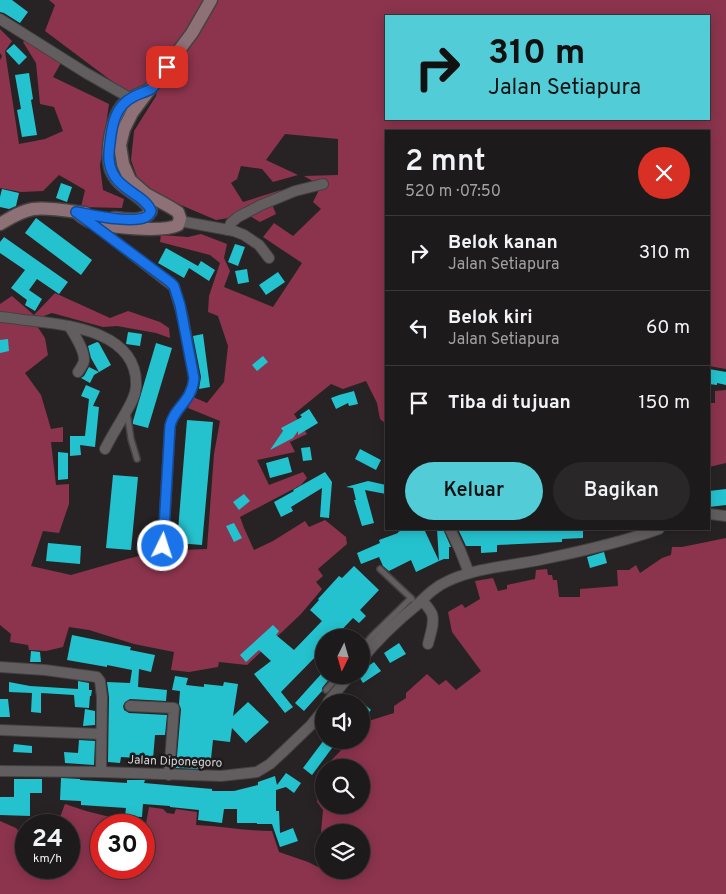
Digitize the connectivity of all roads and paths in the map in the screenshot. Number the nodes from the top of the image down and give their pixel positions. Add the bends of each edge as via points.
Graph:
1 (210, 0) edge
2 (0, 19) edge
3 (151, 89) junction
4 (130, 98) junction
5 (323, 184) dead end
6 (76, 212) junction
7 (89, 221) junction
8 (180, 221) junction
9 (0, 224) edge
10 (228, 230) junction
11 (269, 258) dead end
12 (0, 317) edge
13 (69, 326) junction
14 (78, 372) dead end
15 (127, 409) junction
16 (105, 449) dead end
17 (137, 459) dead end
18 (710, 514) edge
19 (726, 516) edge
20 (450, 530) edge
21 (656, 530) edge
22 (163, 546) dead end
23 (380, 569) dead end
24 (468, 572) junction
25 (417, 600) junction
26 (370, 638) edge
27 (428, 644) dead end
28 (370, 649) edge
29 (0, 667) edge
30 (331, 684) edge
31 (343, 684) edge
32 (326, 690) dead end
33 (335, 694) edge
34 (130, 706) dead end
35 (315, 720) edge
36 (0, 730) edge
37 (101, 734) junction
38 (0, 771) edge
39 (101, 772) junction
40 (169, 775) junction

1 - 3 street via 192,33
2 - 4 street
3 - 4 street
3 - 8 street via 124,129 120,145 122,164 130,180 146,194 178,212
4 - 6 street via 113,122 108,156 110,167 123,186 145,202 151,211 143,218 128,219
5 - 10 street via 295,191 254,208 235,219
6 - 7 street
6 - 9 street via 31,209
7 - 8 street via 153,230 174,228
7 - 22 street via 174,286 183,318 194,378 193,388 171,420
8 - 10 street
10 - 11 street via 244,235
12 - 13 street
13 - 14 street via 80,344 84,359
13 - 15 street via 113,342 125,353 132,365 136,388
15 - 16 street
15 - 17 lane
18 - 19 street
20 - 24 street
21 - 24 street via 562,555
23 - 25 lane
24 - 25 street
25 - 26 lane
25 - 27 street via 432,615
25 - 28 street
29 - 37 street via 97,677 102,697
30 - 32 lane
31 - 33 street
34 - 40 street via 174,708
35 - 40 street, Jalan Diponegoro via 270,764 257,772 221,776
36 - 37 street
37 - 39 street
38 - 39 street, Jalan Diponegoro
39 - 40 street, Jalan Diponegoro

